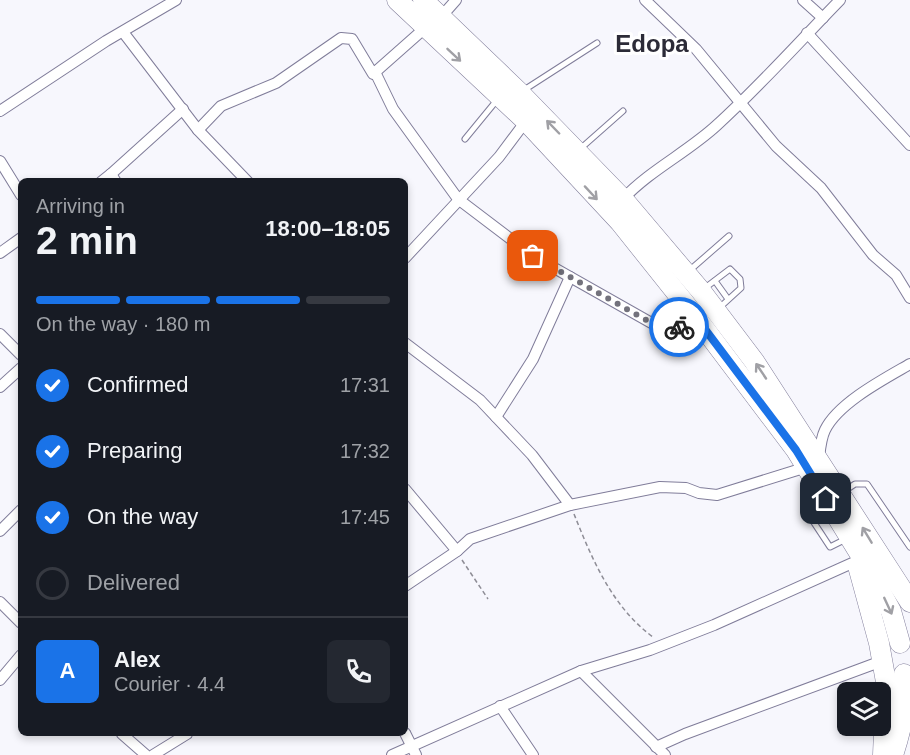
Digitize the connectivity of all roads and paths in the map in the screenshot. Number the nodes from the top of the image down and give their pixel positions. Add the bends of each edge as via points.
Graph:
1 (176, 0) edge
2 (397, 0) edge
3 (423, 0) edge
4 (456, 0) edge
5 (645, 0) edge
6 (803, 0) edge
7 (840, 0) edge
8 (822, 18) junction
9 (433, 23) junction
10 (123, 32) junction
11 (807, 33) junction
12 (597, 43) dead end
13 (376, 74) junction
14 (520, 93) junction
15 (500, 97) junction
16 (739, 103) junction
17 (183, 109) junction
18 (0, 111) edge
19 (623, 111) dead end
20 (526, 121) junction
21 (198, 130) junction
22 (465, 139) dead end
23 (910, 145) edge
24 (576, 152) junction
25 (0, 161) edge
26 (113, 178) edge
27 (244, 178) edge
28 (18, 190) edge
29 (458, 199) junction
30 (623, 199) junction
31 (729, 236) dead end
32 (18, 240) edge
33 (0, 253) edge
34 (408, 255) edge
35 (687, 273) junction
36 (570, 277) junction
37 (708, 286) junction
38 (910, 298) edge
39 (722, 305) junction
40 (695, 316) junction
41 (0, 334) edge
42 (408, 345) edge
43 (18, 352) edge
44 (910, 364) edge
45 (18, 371) edge
46 (0, 387) edge
47 (496, 417) junction
48 (813, 462) junction
49 (408, 493) edge
50 (833, 495) junction
51 (570, 505) junction
52 (18, 513) edge
53 (0, 531) edge
54 (910, 547) edge
55 (457, 551) junction
56 (860, 560) junction
57 (408, 584) edge
58 (904, 588) edge
59 (488, 599) dead end
60 (0, 602) edge
61 (910, 602) edge
62 (18, 620) edge
63 (905, 638) edge
64 (663, 644) junction
65 (18, 659) edge
66 (882, 661) junction
67 (581, 671) junction
68 (907, 676) edge
69 (0, 680) edge
70 (500, 706) junction
71 (124, 736) edge
72 (184, 736) edge
73 (407, 736) edge
74 (414, 750) edge
75 (661, 751) edge
76 (146, 755) edge
77 (153, 755) edge
78 (392, 755) edge
79 (532, 755) edge
80 (883, 755) edge
81 (893, 755) edge

1 - 10 street
2 - 9 highway
3 - 9 highway
4 - 9 street
5 - 16 street via 696,49
6 - 8 street
7 - 8 street
8 - 11 street
9 - 13 street
9 - 14 highway
9 -> 15 highway
10 - 17 street
10 - 18 street
11 - 16 street
11 - 23 street
12 - 14 lane
13 - 21 street via 370,73 352,39 341,38 276,83 221,106
13 - 29 street via 393,109
24 -> 14 highway
15 - 20 highway
15 - 22 lane
16 - 30 street via 687,152
16 - 38 street via 776,146 821,188 873,255 896,275
17 - 21 street
17 - 26 street
19 - 24 lane
20 - 29 street
20 -> 40 highway via 620,222
21 - 27 street
24 - 30 highway
25 - 28 street
29 - 34 street
29 - 36 street via 533,256
30 - 35 highway
31 - 35 lane
32 - 33 street
35 - 37 highway
36 - 40 street via 655,325 686,326
36 - 47 street via 533,359
37 - 39 highway
37 - 39 lane via 730,269 740,279 741,288
48 -> 39 highway
40 - 48 highway
41 - 43 street
42 - 47 street via 480,400
44 - 48 street via 882,380 830,422
45 - 46 street
47 - 51 street via 532,454
48 - 50 highway
48 - 51 street via 717,495 660,487
49 - 55 street
50 - 54 lane via 855,484 867,484
50 - 56 highway
58 -> 50 highway
51 - 55 street via 470,539
51 - 64 path via 595,567 634,621
52 - 53 street
55 - 57 street
55 - 59 path
56 -> 63 highway
56 - 64 street
56 - 66 highway
58 - 61 highway
60 - 62 street
63 - 68 highway via 898,662
64 - 67 street
65 - 69 street
66 - 75 street via 685,734
66 - 80 highway via 887,698
67 - 70 street
67 - 75 street
68 - 81 highway via 904,712
70 - 74 street
70 - 79 street
71 - 76 street
72 - 77 street
73 - 74 street
74 - 78 street

